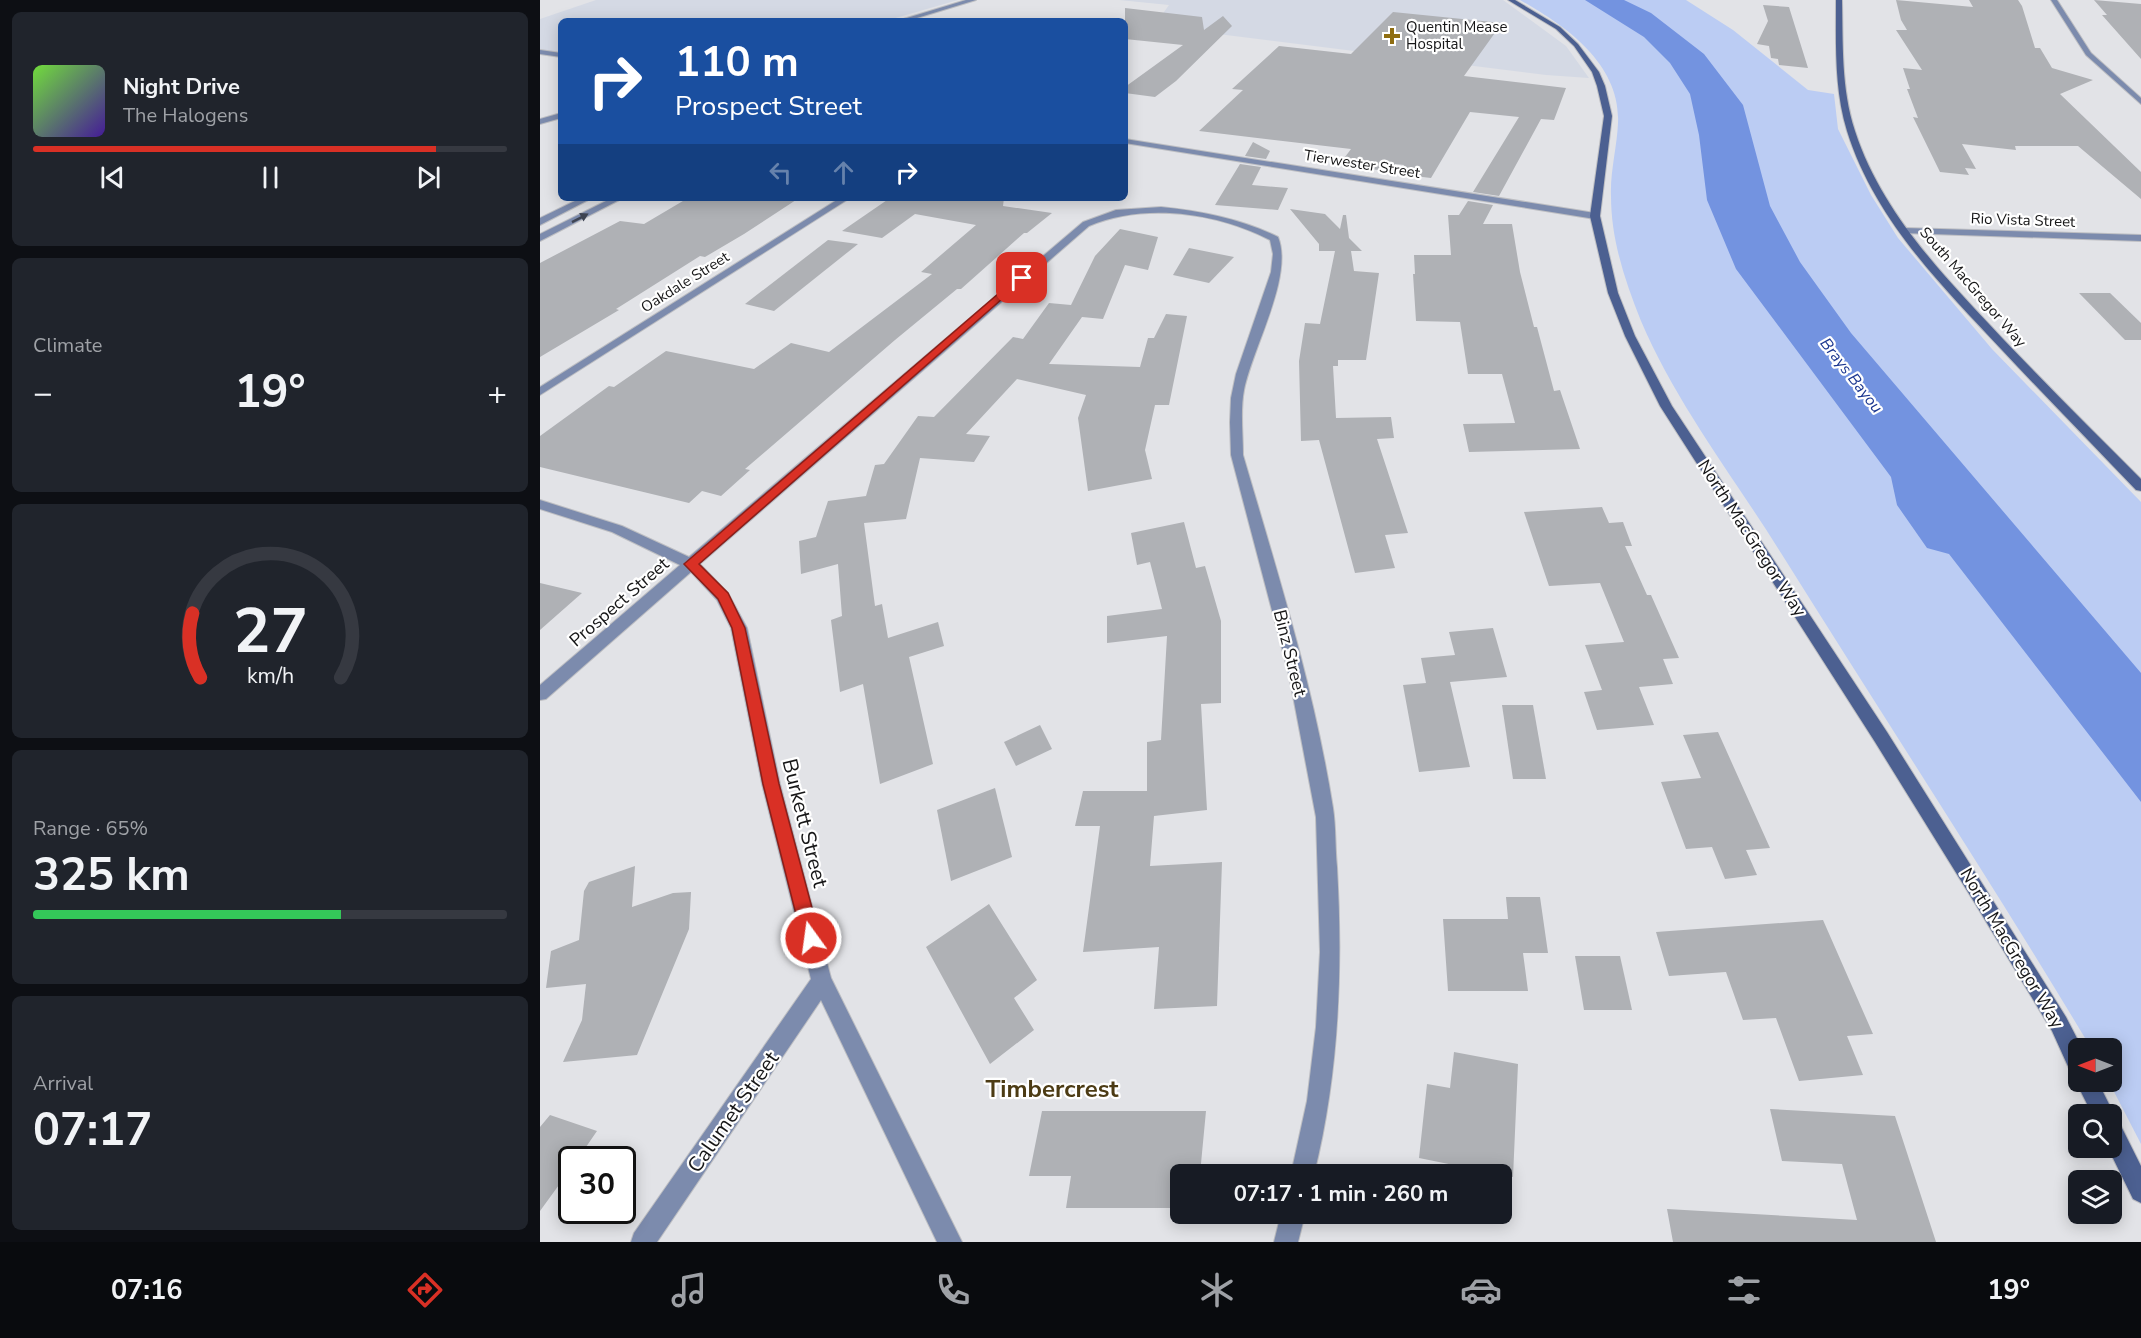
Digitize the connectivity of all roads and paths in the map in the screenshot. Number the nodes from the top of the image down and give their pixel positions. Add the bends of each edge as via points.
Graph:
1 (972, 0) edge
2 (1511, 0) edge
3 (1839, 0) edge
4 (2054, 0) edge
5 (910, 18) edge
6 (540, 52) edge
7 (558, 55) edge
8 (2129, 91) junction
9 (2141, 92) edge
10 (2141, 102) edge
11 (558, 116) edge
12 (540, 122) edge
13 (1128, 141) edge
14 (582, 201) edge
15 (613, 201) edge
16 (841, 201) edge
17 (1179, 211) joint
18 (1595, 216) junction
19 (540, 222) edge
20 (1905, 231) junction
21 (540, 238) edge
22 (2141, 238) edge
23 (540, 392) edge
24 (2141, 487) edge
25 (540, 504) edge
26 (691, 564) junction
27 (540, 694) edge
28 (822, 981) junction
29 (2068, 1042) edge
30 (2122, 1152) edge
31 (1306, 1164) edge
32 (2141, 1191) edge
33 (1290, 1224) edge
34 (643, 1242) edge
35 (950, 1242) edge
36 (1286, 1242) edge

1 - 5 street
2 - 18 main road, North MacGregor Way via 1558,28 1576,45 1601,86 1608,116
3 - 20 main road, South MacGregor Way via 1842,87 1851,131 1871,180
4 - 8 street via 2088,54
6 - 7 street
8 - 9 street
8 - 10 street
11 - 12 street
13 - 18 street, Tierwester Street
14 - 19 street
21 -> 15 street
16 - 23 street, Oakdale Street
17 - 26 street, Prospect Street via 1153,208 1115,212 1074,233
17 - 31 street, Binz Street via 1262,232 1275,238 1278,248 1276,270 1238,390 1236,425 1237,455 1295,663 1324,810 1330,926 1329,1006 1316,1127
18 - 29 main road, North MacGregor Way via 1612,293 1666,406 1874,726
20 - 22 street, Rio Vista Street
20 - 24 main road, South MacGregor Way via 1957,295
25 - 26 street, Burkett Street via 617,529
26 - 27 street, Prospect Street
26 - 28 street, Burkett Street via 723,597 738,628 771,784
28 - 34 street, Calumet Street
28 - 35 street, Burkett Street
30 - 32 main road
33 - 36 street

